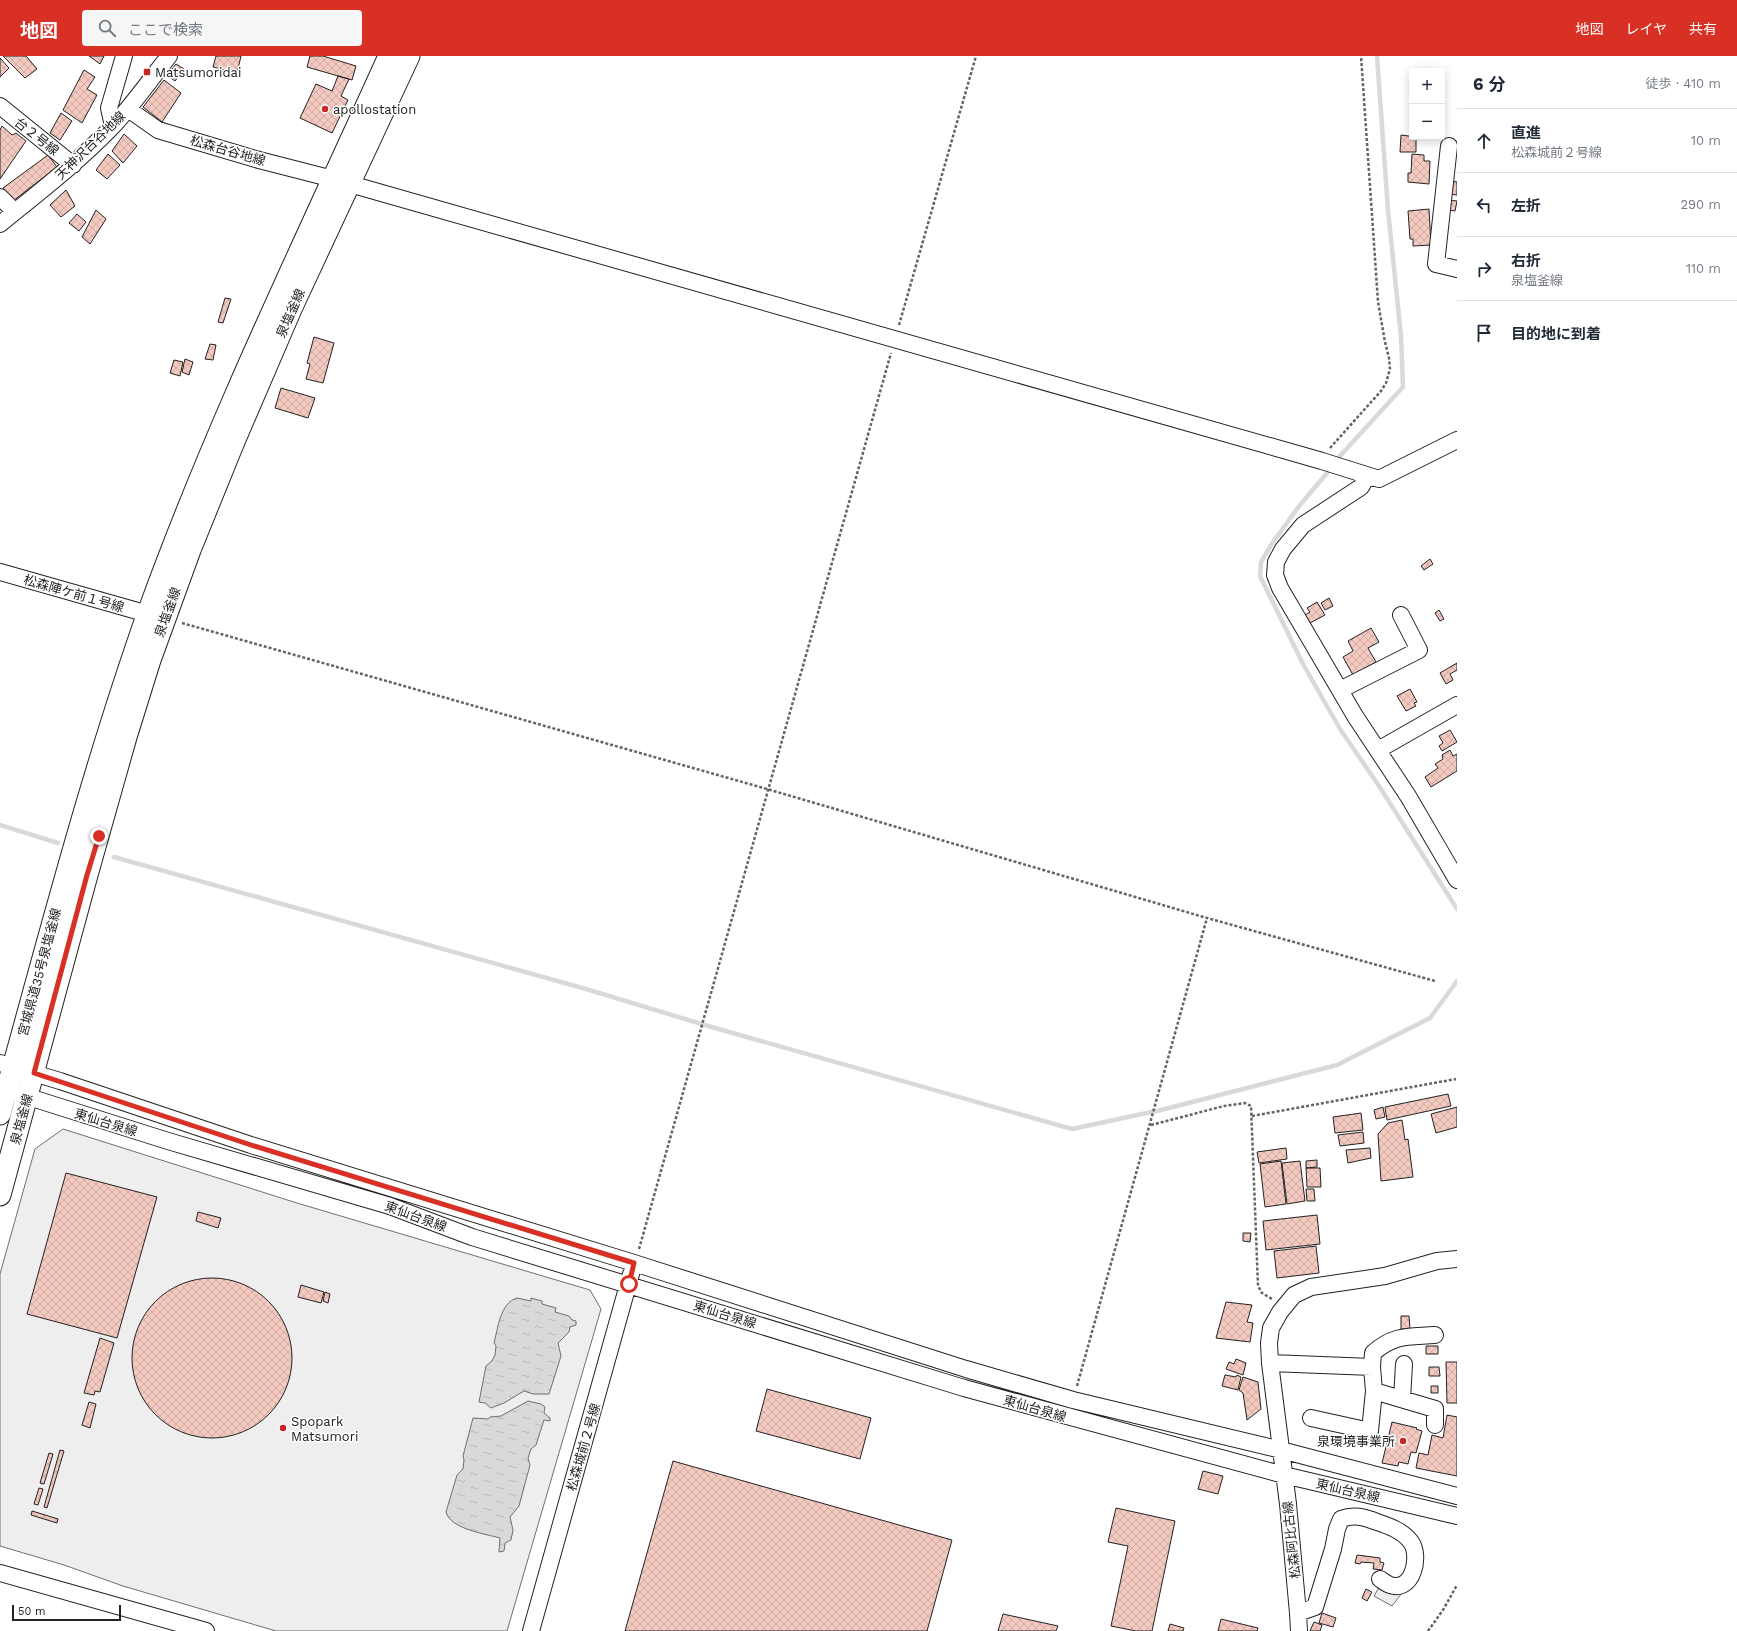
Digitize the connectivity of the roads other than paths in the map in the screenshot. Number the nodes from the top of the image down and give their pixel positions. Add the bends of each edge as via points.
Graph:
1 (124, 56) edge
2 (169, 56) edge
3 (389, 56) edge
4 (409, 56) edge
5 (0, 106) edge
6 (128, 109) junction
7 (113, 126) junction
8 (1448, 146) dead end
9 (73, 165) junction
10 (342, 182) junction
11 (0, 197) edge
12 (15, 212) junction
13 (0, 224) edge
14 (1457, 269) edge
15 (1457, 440) edge
16 (1367, 476) junction
17 (0, 572) edge
18 (1401, 615) dead end
19 (156, 616) junction
20 (1340, 690) junction
21 (1457, 705) edge
22 (1378, 750) junction
23 (79, 830) joint
24 (1457, 880) edge
25 (7, 1065) edge
26 (34, 1073) junction
27 (3, 1089) edge
28 (27, 1097) junction
29 (0, 1114) edge
30 (0, 1196) edge
31 (1457, 1259) edge
32 (634, 1263) junction
33 (629, 1284) junction
34 (1435, 1335) dead end
35 (1270, 1363) junction
36 (1404, 1364) dead end
37 (1372, 1367) junction
38 (1374, 1390) junction
39 (1402, 1399) junction
40 (1311, 1418) dead end
41 (1434, 1425) dead end
42 (1281, 1450) junction
43 (1284, 1475) junction
44 (1457, 1496) edge
45 (1457, 1516) edge
46 (0, 1573) edge
47 (1380, 1579) dead end
48 (1298, 1613) junction
49 (206, 1631) edge
50 (531, 1631) edge
51 (1299, 1631) edge

1 - 7 street via 109,108
2 - 6 street, 天神沢台谷地線
3 - 10 main road, 泉塩釜線
4 - 10 main road, 泉塩釜線
5 - 9 street, 台２号線
6 - 7 street, 天神沢台谷地線
6 - 10 street, 松森台谷地線 via 158,130
7 - 9 street, 天神沢台谷地線
8 - 14 street via 1436,264
9 - 12 street, 天神沢台谷地線
10 - 16 street, 松森台谷地線 via 895,338
10 - 19 main road, 泉塩釜線 via 258,340 184,517
11 - 12 street
12 - 13 street, 天神沢台谷地線
15 - 16 street via 1378,479
16 - 20 street via 1361,487 1303,525 1283,549 1276,562 1275,575 1280,588
17 - 19 street, 松森陣ケ前１号線
18 - 20 street via 1419,650
19 - 23 main road, 泉塩釜線 via 103,746
19 - 26 main road, 泉塩釜線 via 126,737
20 - 22 street
21 - 22 street
22 - 24 street
23 - 25 main road, 宮城県道35号泉塩釜線
25 - 26 street
25 - 27 main road, 宮城県道35号泉塩釜線
26 - 28 main road, 泉塩釜線
26 - 32 street via 258,1148
27 - 28 street, 東仙台泉線
27 - 29 main road, 宮城県道35号泉塩釜線
28 - 30 main road, 泉塩釜線
28 - 33 street, 東仙台泉線 via 390,1206 472,1237
31 - 35 street, 松森阿比古線 via 1437,1260 1386,1276 1311,1287 1294,1295 1271,1328
32 - 33 street, 松森城前２号線
32 - 42 street via 958,1367 1073,1400
33 - 43 street, 東仙台泉線 via 964,1388
33 - 50 street, 松森城前２号線
34 - 37 street via 1397,1337 1383,1343 1373,1353
35 - 37 street
35 - 42 street, 松森阿比古線
36 - 39 street
37 - 38 street
38 - 39 street
38 - 40 street via 1370,1432
39 - 41 street via 1435,1409
42 - 43 street, 松森阿比古線
42 - 44 street
43 - 45 street, 東仙台泉線
43 - 48 street, 松森阿比古線
46 - 49 street
47 - 48 street via 1390,1585 1400,1586 1408,1581 1414,1568 1416,1553 1410,1541 1394,1528 1369,1518 1351,1515 1342,1519 1337,1529 1315,1607
48 - 51 street, 松森阿比古線

